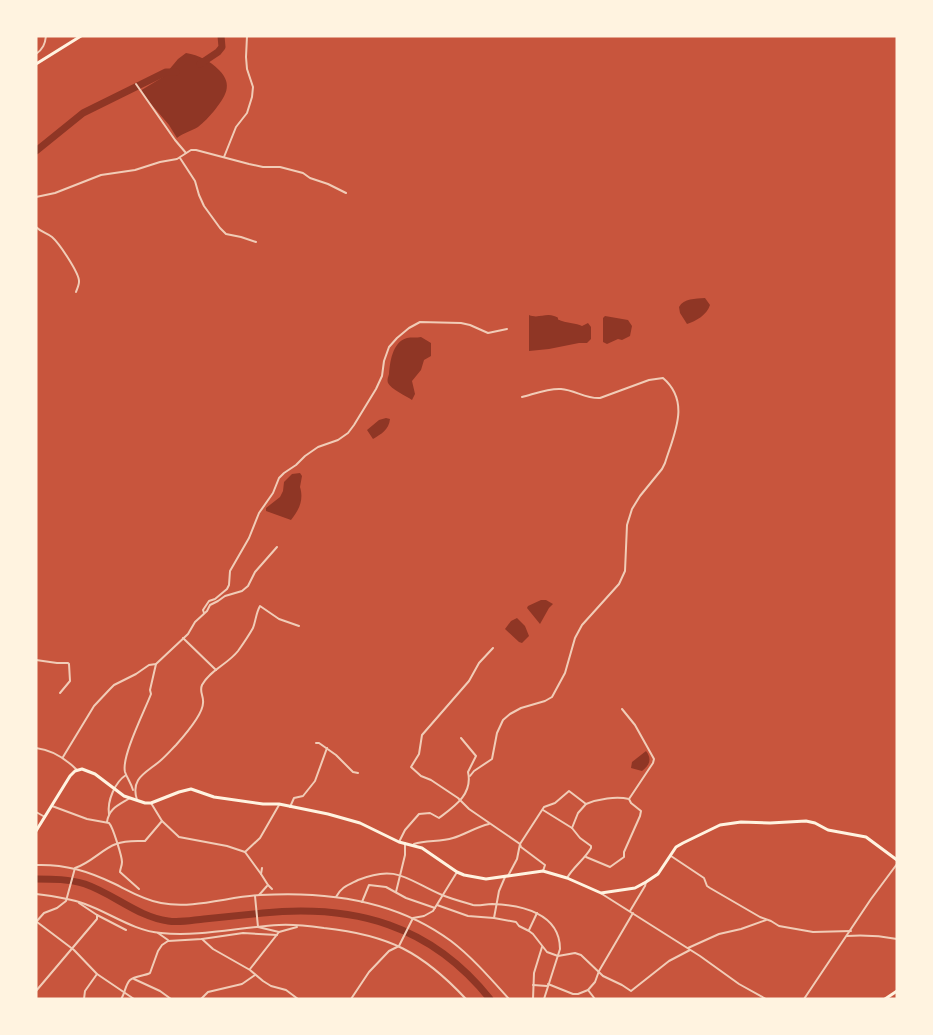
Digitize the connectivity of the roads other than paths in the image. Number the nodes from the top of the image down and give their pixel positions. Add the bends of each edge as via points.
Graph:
1 (46, 36) edge
2 (81, 36) edge
3 (247, 36) edge
4 (36, 54) edge
5 (36, 64) edge
6 (136, 84) dead end
7 (186, 153) junction
8 (224, 157) junction
9 (180, 158) junction
10 (346, 193) dead end
11 (36, 197) edge
12 (36, 227) edge
13 (256, 243) dead end
14 (76, 291) dead end
15 (507, 329) dead end
16 (522, 397) dead end
17 (278, 547) dead end
18 (204, 613) junction
19 (299, 626) dead end
20 (183, 638) junction
21 (492, 648) dead end
22 (36, 660) edge
23 (156, 664) junction
24 (216, 669) junction
25 (60, 693) dead end
26 (622, 709) dead end
27 (461, 738) dead end
28 (316, 743) dead end
29 (36, 748) edge
30 (327, 748) junction
31 (63, 757) junction
32 (77, 770) junction
33 (358, 773) dead end
34 (126, 775) junction
35 (470, 776) junction
36 (115, 789) junction
37 (134, 792) junction
38 (130, 798) junction
39 (629, 799) junction
40 (137, 800) junction
41 (460, 800) junction
42 (151, 803) junction
43 (279, 804) junction
44 (586, 804) junction
45 (52, 806) junction
46 (290, 807) junction
47 (543, 810) junction
48 (36, 812) edge
49 (109, 814) junction
50 (45, 817) junction
51 (162, 821) junction
52 (107, 822) junction
53 (489, 824) junction
54 (572, 828) junction
55 (36, 831) edge
56 (399, 842) junction
57 (405, 843) junction
58 (117, 844) junction
59 (520, 844) junction
60 (413, 846) junction
61 (245, 852) junction
62 (671, 856) junction
63 (586, 857) junction
64 (897, 862) edge
65 (36, 865) edge
66 (75, 868) junction
67 (262, 868) dead end
68 (543, 871) junction
69 (457, 872) junction
70 (261, 874) junction
71 (400, 874) junction
72 (507, 876) junction
73 (567, 878) junction
74 (646, 882) junction
75 (268, 885) junction
76 (139, 888) dead end
77 (273, 889) dead end
78 (396, 892) junction
79 (601, 893) junction
80 (36, 895) edge
81 (257, 896) junction
82 (443, 896) junction
83 (336, 897) junction
84 (67, 899) junction
85 (77, 901) junction
86 (362, 902) junction
87 (497, 904) junction
88 (436, 907) junction
89 (630, 911) junction
90 (537, 913) junction
91 (633, 913) junction
92 (97, 915) junction
93 (494, 918) junction
94 (412, 919) junction
95 (766, 920) junction
96 (38, 923) edge
97 (300, 925) junction
98 (258, 927) junction
99 (36, 928) edge
100 (126, 930) dead end
101 (851, 930) junction
102 (529, 931) junction
103 (158, 933) junction
104 (278, 933) junction
105 (847, 936) junction
106 (202, 939) junction
107 (897, 939) edge
108 (168, 941) junction
109 (399, 945) junction
110 (542, 947) junction
111 (71, 948) junction
112 (689, 949) junction
113 (558, 956) junction
114 (249, 970) junction
115 (599, 971) junction
116 (97, 974) junction
117 (255, 975) junction
118 (133, 978) junction
119 (533, 985) junction
120 (548, 985) junction
121 (588, 990) junction
122 (36, 991) edge
123 (897, 991) edge
124 (124, 992) junction
125 (84, 999) edge
126 (121, 999) edge
127 (134, 999) edge
128 (171, 999) edge
129 (201, 999) edge
130 (298, 999) edge
131 (351, 999) edge
132 (466, 999) edge
133 (508, 999) edge
134 (533, 999) edge
135 (544, 999) edge
136 (595, 999) edge
137 (766, 999) edge
138 (804, 999) edge
139 (885, 999) edge

1 - 4 street via 42,50
2 - 5 main road
3 - 8 street via 252,97
6 - 7 street
7 - 8 street via 196,150
7 - 9 street
8 - 10 street via 263,167 280,166
9 - 11 street via 101,175
9 - 13 street via 220,228 226,234
12 - 14 street via 57,242 75,268 80,281
15 - 18 street via 488,333 461,323 420,322 397,338 389,347 376,389 348,433 318,447 279,478 230,571 227,589 206,604
16 - 35 street via 562,389 591,399 600,398 663,378 676,395 678,419 665,464 632,508 627,525 625,571 619,584 582,625 552,697 521,708 503,720 492,759
17 - 18 street via 242,591 225,596
18 - 20 street
19 - 24 street via 260,606 238,651
20 - 23 street
20 - 24 street
21 - 41 street via 422,735 419,754 411,766
22 - 25 street via 69,664 70,681
23 - 31 street via 149,664 110,689 94,706
23 - 34 street via 151,694 124,762
24 - 37 street via 200,688 202,708 185,735 146,771
26 - 39 street via 654,759
27 - 35 street via 476,756 468,772
28 - 30 street
29 - 31 street
30 - 33 street
30 - 46 street via 315,781 303,796 294,798
31 - 32 street
32 - 36 main road via 95,774
32 - 45 main road
34 - 36 street
34 - 37 street
35 - 41 street via 467,792
36 - 38 main road
36 - 49 street
37 - 40 street
38 - 40 main road
38 - 49 street
39 - 44 street
39 - 63 street via 641,813 624,857 610,867
40 - 42 main road
41 - 53 street
41 - 56 street via 439,818 430,813 419,814
42 - 43 main road via 191,789 214,797
42 - 51 street
43 - 46 main road
43 - 61 street via 260,838
44 - 47 street via 569,792
44 - 54 street
45 - 50 main road
45 - 52 street
46 - 56 main road via 360,823
47 - 54 street
47 - 59 street
48 - 50 street
49 - 52 street
50 - 55 main road
51 - 58 street via 145,840
51 - 61 street via 179,837
52 - 58 street
53 - 59 street
53 - 60 street via 454,838
54 - 63 street via 591,846
56 - 57 main road
57 - 60 main road
57 - 71 street
58 - 66 street
58 - 76 street via 122,862 120,872
59 - 68 street via 545,865
59 - 72 street
60 - 69 main road
61 - 70 street
62 - 64 main road via 676,847 720,825 806,821 828,830 866,837
62 - 74 main road via 658,874
62 - 95 street via 704,878 707,886
63 - 73 street
64 - 101 street
65 - 66 street
66 - 81 street via 160,903
66 - 84 street
67 - 70 street
68 - 72 main road
68 - 73 main road
69 - 72 main road via 486,879
69 - 82 street
70 - 75 street
71 - 78 street
71 - 82 street
71 - 83 street via 372,874 344,886
72 - 87 street
73 - 79 main road
74 - 79 main road
74 - 89 street
75 - 77 street
75 - 81 street
78 - 86 street via 369,885
78 - 88 street
79 - 89 street
80 - 84 street
81 - 83 street
81 - 98 street
82 - 87 street via 477,906
82 - 88 street
83 - 86 street
84 - 85 street
84 - 96 street via 44,913
85 - 92 street
85 - 103 street via 132,926
86 - 94 street
87 - 90 street
87 - 93 street
88 - 93 street
88 - 94 street
89 - 91 street
90 - 102 street
90 - 113 street via 550,921 560,939
91 - 112 street
91 - 115 street
92 - 100 street
92 - 111 street
93 - 102 street via 516,922
94 - 109 street
94 - 133 street via 450,941
95 - 101 street via 804,931
95 - 112 street via 719,934
96 - 99 street
96 - 111 street
97 - 98 street
97 - 104 street
97 - 109 street via 342,930
98 - 103 street
98 - 104 street
101 - 105 street
102 - 110 street
103 - 108 street
104 - 106 street
104 - 114 street
105 - 107 street
105 - 138 street
106 - 108 street
106 - 114 street
108 - 118 street via 158,951 150,973
109 - 131 street via 369,972
109 - 132 street via 427,963
110 - 113 street
110 - 119 street
111 - 116 street
111 - 122 street
112 - 115 street via 631,991
112 - 137 street
113 - 115 street via 581,955
113 - 120 street
114 - 117 street
115 - 121 street
116 - 124 street
116 - 125 street
117 - 129 street via 242,984 208,992
117 - 130 street
118 - 124 street
118 - 128 street
119 - 120 street
119 - 134 street
120 - 121 street via 573,994
120 - 135 street
121 - 136 street
123 - 139 main road
124 - 126 street
124 - 127 street

